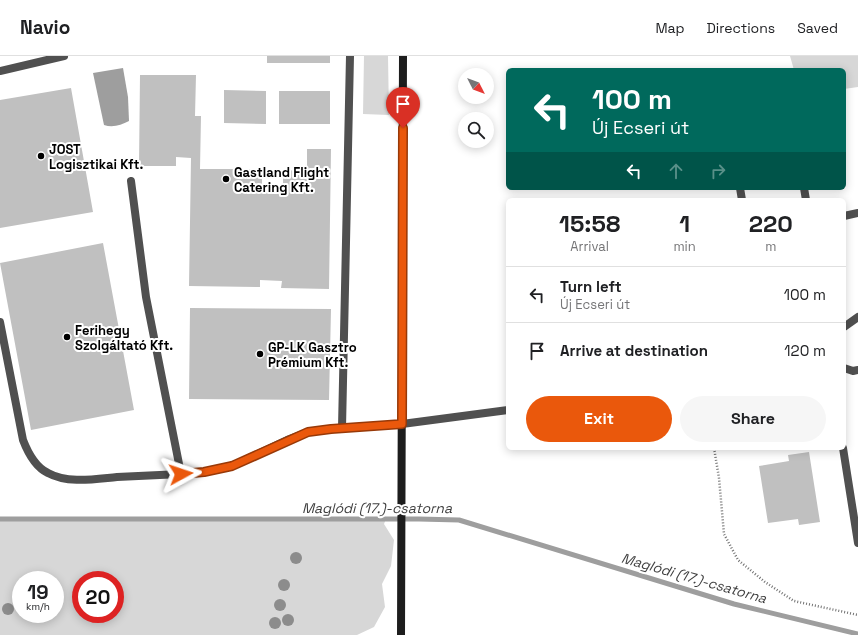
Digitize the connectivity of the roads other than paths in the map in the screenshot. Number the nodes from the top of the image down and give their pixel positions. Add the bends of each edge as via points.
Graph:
1 (64, 56) edge
2 (350, 56) edge
3 (403, 56) edge
4 (0, 71) edge
5 (131, 181) dead end
6 (858, 214) edge
7 (846, 216) edge
8 (858, 317) edge
9 (0, 322) edge
10 (846, 326) edge
11 (846, 369) edge
12 (858, 370) edge
13 (506, 410) edge
14 (402, 424) junction
15 (342, 428) junction
16 (843, 450) edge
17 (181, 474) junction
18 (858, 543) edge
19 (402, 635) edge

1 - 4 lane
2 - 15 lane
3 - 14 main road
5 - 17 lane via 146,298
6 - 7 lane
8 - 10 lane
9 - 17 lane via 23,440 28,453 46,473 59,478 77,480
11 - 12 lane
13 - 14 lane
14 - 15 lane
14 - 19 main road
15 - 17 lane via 308,432 232,466
16 - 18 lane

